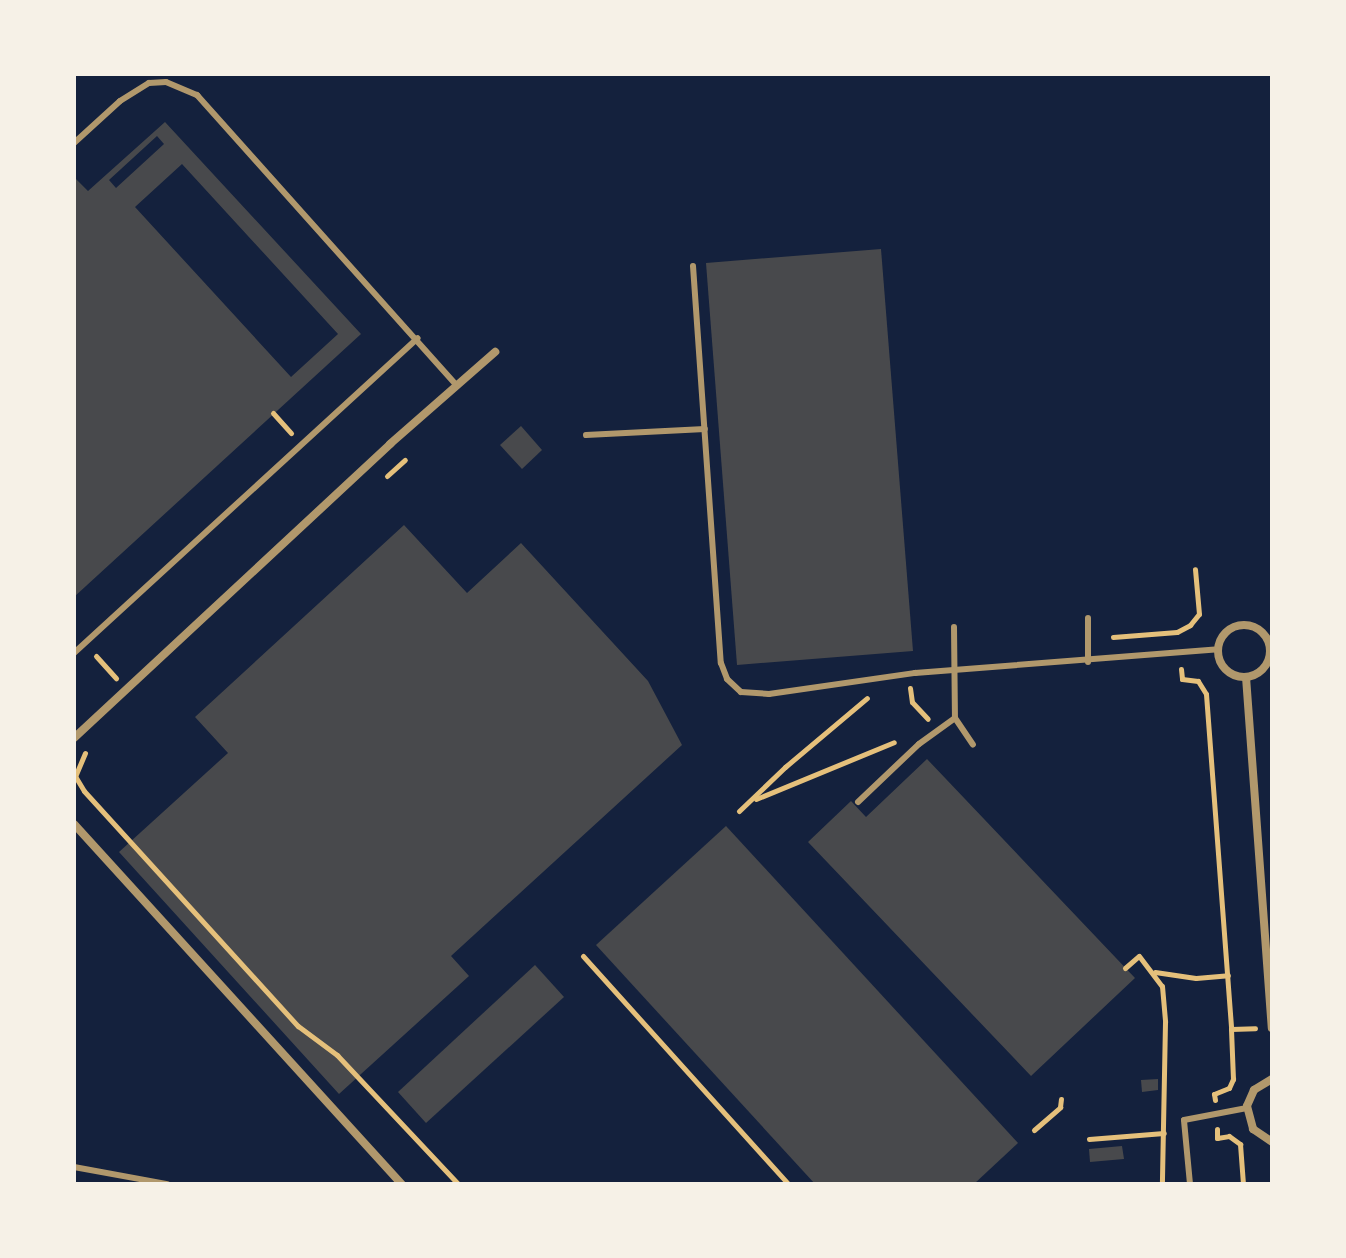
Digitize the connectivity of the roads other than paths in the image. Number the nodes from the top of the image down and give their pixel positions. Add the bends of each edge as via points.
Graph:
1 (74, 143) edge
2 (693, 266) dead end
3 (418, 338) junction
4 (495, 352) dead end
5 (457, 386) junction
6 (705, 429) junction
7 (586, 435) dead end
8 (1088, 618) dead end
9 (954, 627) dead end
10 (1218, 649) junction
11 (1271, 650) edge
12 (74, 653) edge
13 (1088, 662) junction
14 (957, 671) junction
15 (1246, 677) junction
16 (955, 718) junction
17 (74, 738) edge
18 (973, 745) dead end
19 (858, 802) dead end
20 (75, 825) edge
21 (1272, 1028) edge
22 (1272, 1079) edge
23 (1247, 1108) junction
24 (1272, 1142) edge
25 (74, 1167) edge
26 (167, 1184) edge
27 (402, 1184) edge
28 (1190, 1184) edge

1 - 3 lane via 135,90 149,83 182,86 209,106
2 - 6 lane
3 - 5 lane
3 - 12 lane
4 - 5 street
5 - 17 street
6 - 7 lane
6 - 14 lane via 721,663 727,679 753,695
8 - 13 lane
9 - 14 lane
10 - 11 street via 1222,635 1242,624 1258,628
10 - 13 lane
10 - 15 street via 1222,666
11 - 15 street via 1261,671
13 - 14 lane
14 - 16 lane
15 - 21 street
16 - 18 lane
16 - 19 lane
20 - 27 street
22 - 23 street via 1254,1090
23 - 24 street via 1253,1129
23 - 28 lane via 1184,1120
25 - 26 lane

